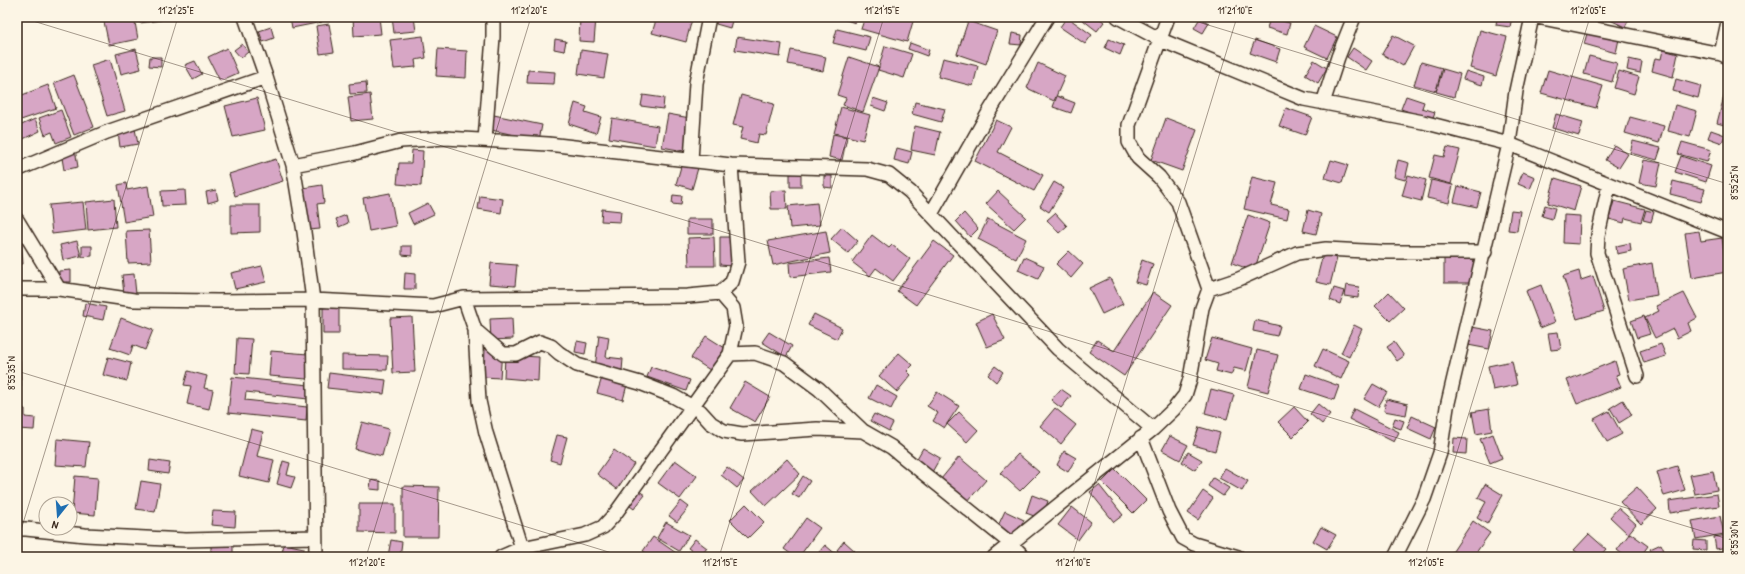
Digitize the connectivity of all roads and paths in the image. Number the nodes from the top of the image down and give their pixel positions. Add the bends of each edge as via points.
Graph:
1 (245, 17) edge
2 (493, 17) edge
3 (709, 17) edge
4 (1047, 17) edge
5 (1118, 17) edge
6 (1168, 17) edge
7 (1354, 17) edge
8 (1532, 17) edge
9 (1537, 17) edge
10 (1728, 22) edge
11 (1161, 40) junction
12 (1724, 55) edge
13 (266, 77) junction
14 (1323, 103) junction
15 (485, 140) junction
16 (1509, 144) junction
17 (691, 160) junction
18 (293, 165) junction
19 (731, 165) junction
20 (17, 170) edge
21 (1609, 185) junction
22 (931, 214) junction
23 (17, 220) edge
24 (1728, 232) edge
25 (1485, 252) junction
26 (17, 289) edge
27 (59, 289) junction
28 (1209, 289) junction
29 (720, 293) junction
30 (464, 298) junction
31 (313, 300) junction
32 (475, 330) junction
33 (730, 354) junction
34 (1637, 376) dead end
35 (691, 406) junction
36 (1153, 429) junction
37 (863, 431) junction
38 (1141, 438) junction
39 (17, 530) edge
40 (316, 537) junction
41 (1010, 543) junction
42 (522, 548) junction
43 (316, 557) edge
44 (501, 557) edge
45 (994, 557) edge
46 (1024, 557) edge
47 (1238, 557) edge
48 (1395, 557) edge

1 - 13 street
2 - 15 street
3 - 17 street via 696,83
4 - 22 street
5 - 11 street
6 - 11 street
7 - 14 street
8 - 16 street via 1516,91
9 - 12 street
10 - 12 street
11 - 14 street via 1304,99
11 - 28 street via 1129,125 1128,142 1138,158 1159,177 1178,202
13 - 18 street
13 - 20 street via 107,132
14 - 16 street via 1423,122
15 - 17 street via 548,144
15 - 18 street via 445,138 401,141 355,154
16 - 21 street
16 - 25 street
17 - 19 street
18 - 31 street
19 - 22 street via 867,169 888,175 910,192
19 - 29 street via 738,262 732,282
21 - 24 street
21 - 34 street via 1598,235 1597,253
22 - 36 street via 1058,349
23 - 27 street
25 - 28 street via 1326,249 1297,253 1239,279
25 - 48 street via 1447,407 1440,453 1424,499
26 - 27 street
27 - 31 street via 134,300
28 - 36 street via 1202,308 1185,395 1174,410
29 - 30 street via 688,296
29 - 33 street via 733,308 736,326
30 - 31 street via 433,306
30 - 32 street
31 - 40 street
32 - 35 street via 503,354 516,354 540,342 577,365 640,383
32 - 42 street via 479,402
33 - 35 street
33 - 37 street via 755,353 784,363 820,389
35 - 37 street via 724,431 742,434 817,429
35 - 42 street via 603,527 585,535
36 - 38 street
37 - 41 street via 891,446
38 - 41 street
38 - 47 street via 1169,511 1183,538 1194,544
39 - 40 street via 186,540
40 - 43 street
41 - 45 street
41 - 46 street
42 - 44 street

